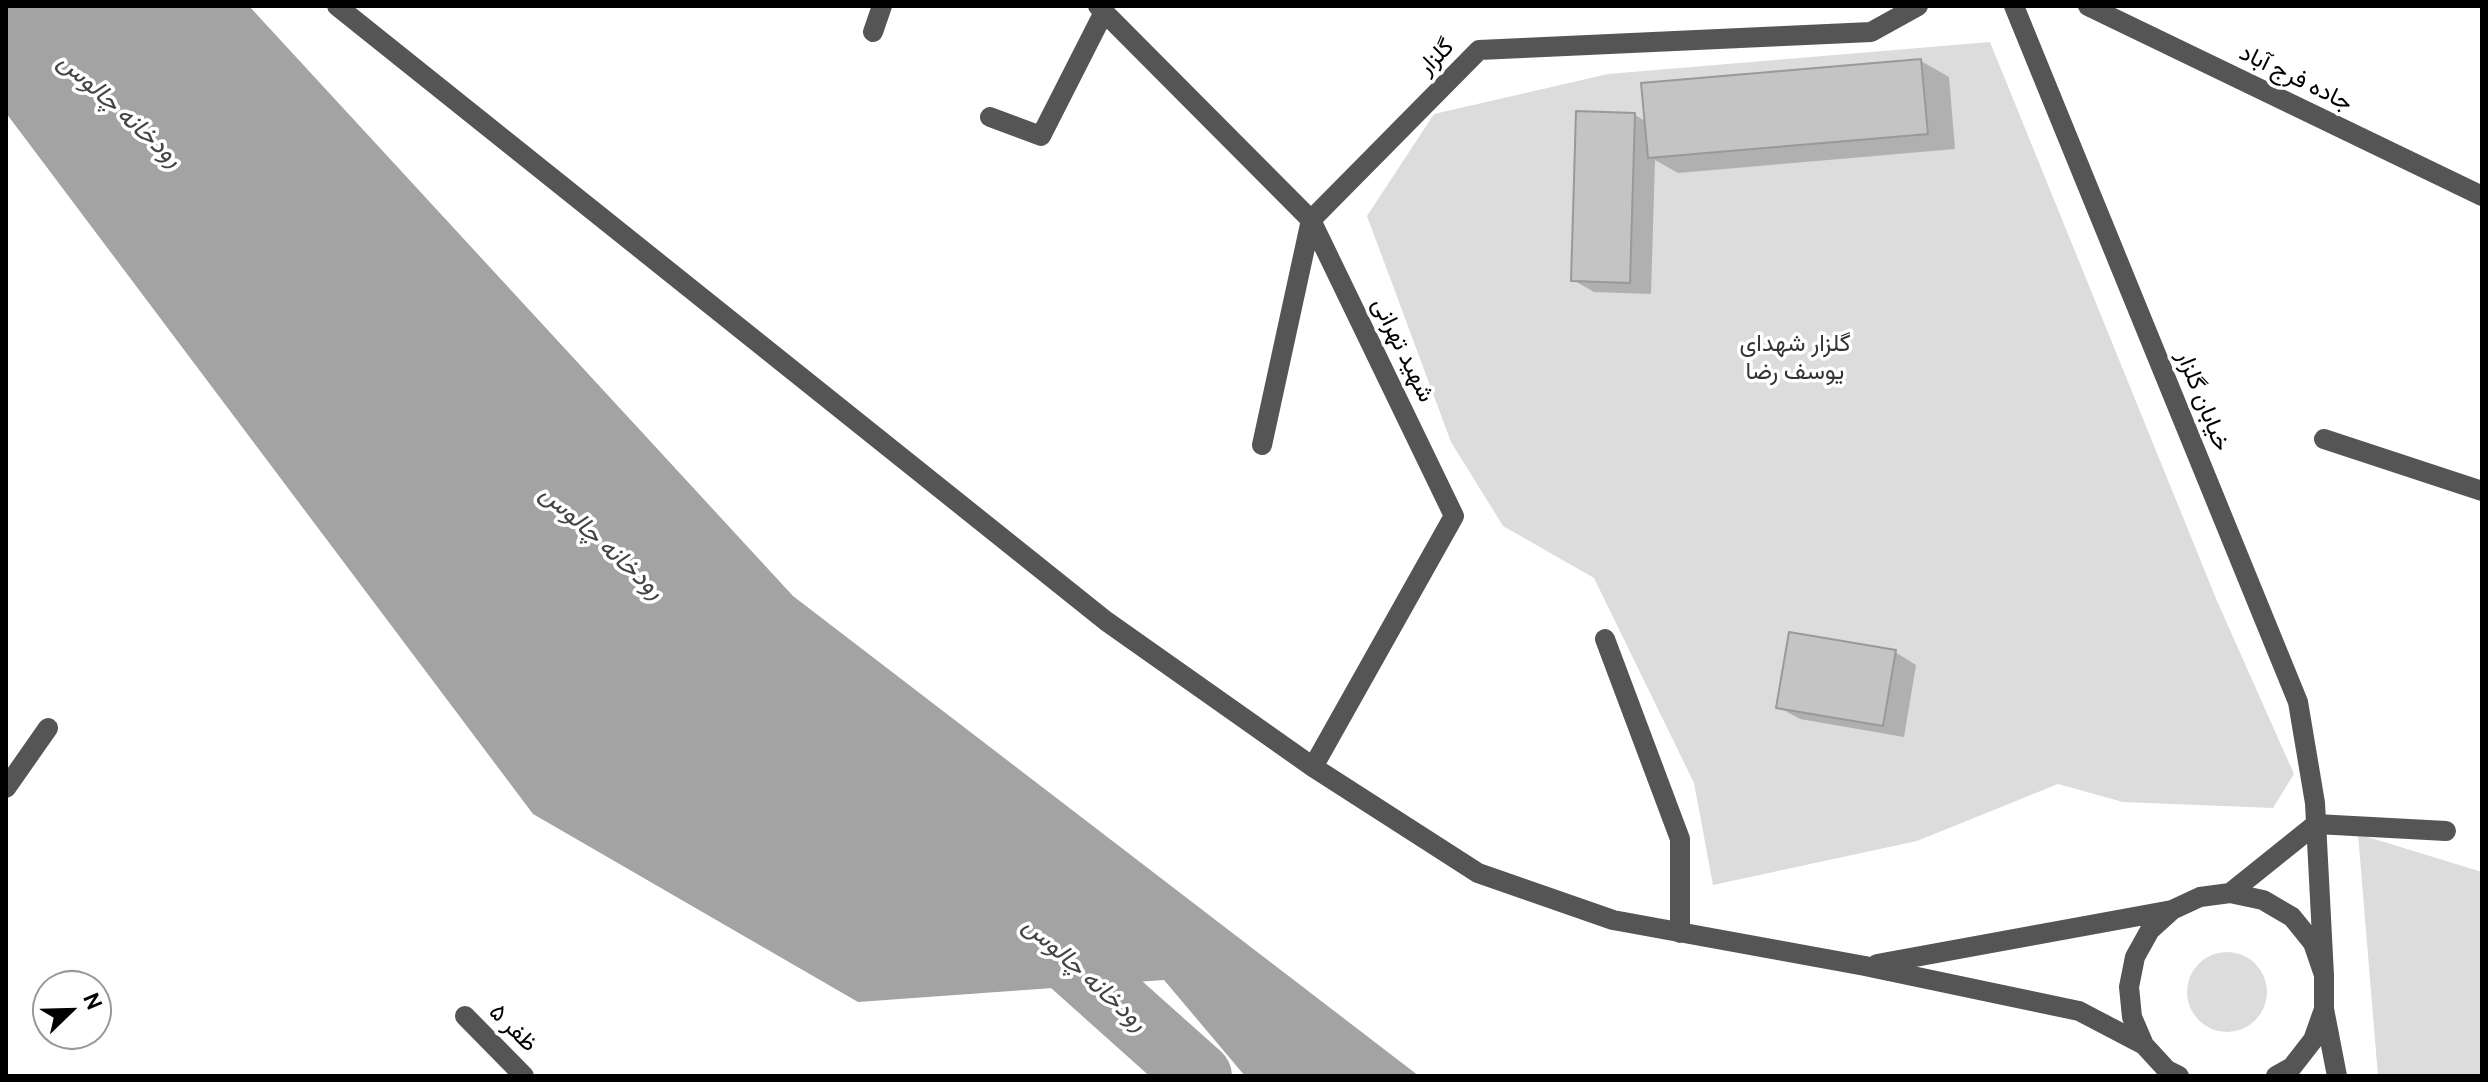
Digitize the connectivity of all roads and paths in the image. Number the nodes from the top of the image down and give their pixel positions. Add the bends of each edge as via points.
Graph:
1 (337, 6) edge
2 (882, 6) edge
3 (1918, 6) edge
4 (2014, 6) edge
5 (2088, 6) edge
6 (1101, 9) edge
7 (873, 32) dead end
8 (990, 117) dead end
9 (2482, 196) edge
10 (1311, 220) junction
11 (2324, 439) dead end
12 (1262, 445) dead end
13 (2482, 491) edge
14 (1605, 639) dead end
15 (48, 728) dead end
16 (1313, 767) junction
17 (6, 788) edge
18 (2316, 824) junction
19 (2446, 831) dead end
20 (2230, 893) junction
21 (2172, 910) junction
22 (1680, 933) junction
23 (1865, 966) junction
24 (2324, 975) junction
25 (2324, 1009) junction
26 (465, 1016) dead end
27 (2144, 1045) junction
28 (524, 1076) edge
29 (2179, 1076) edge
30 (2276, 1076) edge
31 (2337, 1076) edge

1 - 16 street via 1106,621
2 - 7 street
3 - 10 street, گلزار via 1871,32 1479,50
4 - 18 street, خیابان گلزار via 2298,702
5 - 9 street, جاده فرج آباد
6 - 8 street via 1041,136
6 - 10 street, شهید تهرانی
10 - 12 street
10 - 16 street, شهید تهرانی via 1454,516
11 - 13 street
14 - 22 street via 1680,839
15 - 17 street
16 - 22 street via 1478,873 1613,920
18 - 19 street
18 - 20 street
18 - 24 street, خیابان گلزار
20 - 21 street via 2200,897
20 - 24 street via 2263,900 2292,917 2313,943
21 - 23 street
21 - 27 street via 2150,930 2135,957 2129,987 2132,1017
22 - 23 street
23 - 27 street via 2079,1011
24 - 25 street, خیابان گلزار
25 - 30 street via 2313,1040 2292,1067
25 - 31 street
26 - 28 street, ظفر ۵
27 - 29 street

